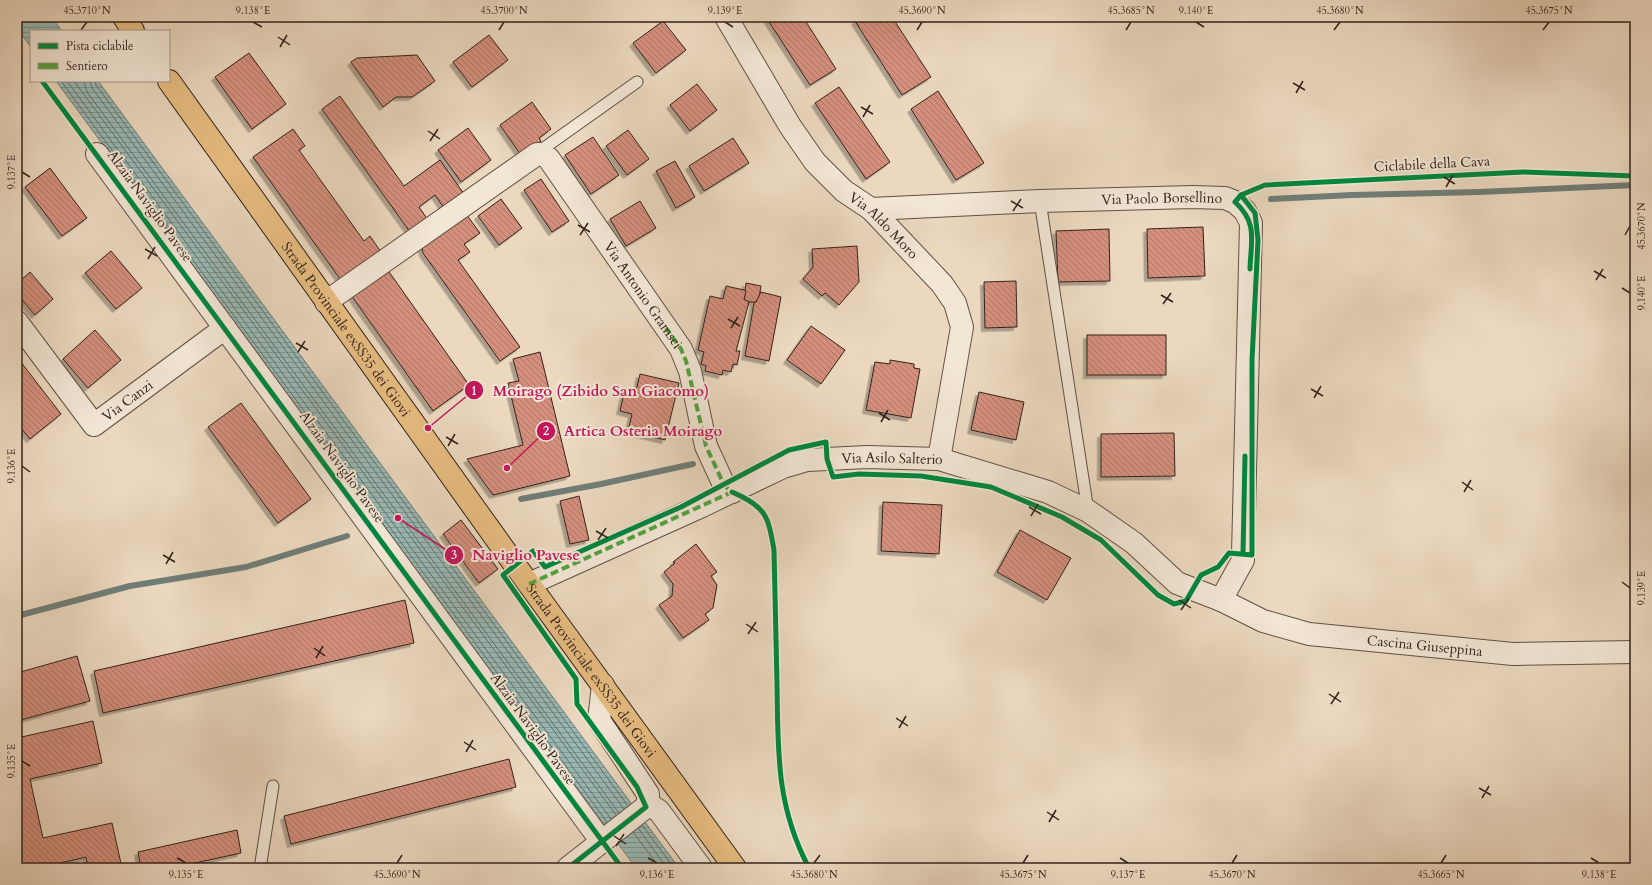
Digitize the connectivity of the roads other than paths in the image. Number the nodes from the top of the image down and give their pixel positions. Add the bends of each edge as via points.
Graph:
1 (124, 17) edge
2 (726, 17) edge
3 (133, 30) edge
4 (170, 82) edge
5 (637, 82) dead end
6 (97, 154) dead end
7 (537, 154) junction
8 (1040, 201) junction
9 (871, 209) junction
10 (326, 302) junction
11 (17, 322) edge
12 (225, 328) junction
13 (939, 459) junction
14 (732, 492) junction
15 (1088, 511) junction
16 (529, 584) junction
17 (1221, 600) junction
18 (1635, 652) edge
19 (603, 685) junction
20 (273, 786) dead end
21 (646, 807) junction
22 (602, 842) junction
23 (262, 868) edge
24 (568, 868) edge
25 (702, 868) edge
26 (735, 868) edge

1 - 3 main road
2 - 9 street, Via Aldo Moro via 790,126 815,162 844,191
4 - 10 main road, Strada Provinciale exSS35 dei Giovi
5 - 7 lane
6 - 12 street, Alzaia Naviglio Pavese
7 - 10 street
7 - 14 street, Via Antonio Gramsci via 543,154 548,159 681,349 688,366 706,446 724,485
8 - 9 street, Via Paolo Borsellino
8 - 15 lane
8 - 17 street, Via Paolo Borsellino via 1225,198 1235,202 1245,211 1251,224 1243,560
9 - 13 street, Via Aldo Moro via 942,284 955,303 962,327
10 - 16 main road, Strada Provinciale exSS35 dei Giovi
11 - 12 street, Via Canzi via 94,425
12 - 22 street, Alzaia Naviglio Pavese
13 - 14 street, Via Asilo Salterio via 867,457 807,460 783,467
13 - 15 street, Via Asilo Salterio via 1048,492
14 - 16 street, Via Asilo Salterio
15 - 17 street, Via Asilo Salterio via 1134,543 1177,583
16 - 19 main road, Strada Provinciale exSS35 dei Giovi
17 - 18 street, Cascina Giuseppina via 1263,621 1309,634 1513,654
19 - 21 street via 599,720 648,794
19 - 26 main road, Strada Provinciale exSS35 dei Giovi
20 - 23 lane
21 - 22 street
21 - 25 street via 660,811
22 - 24 street

